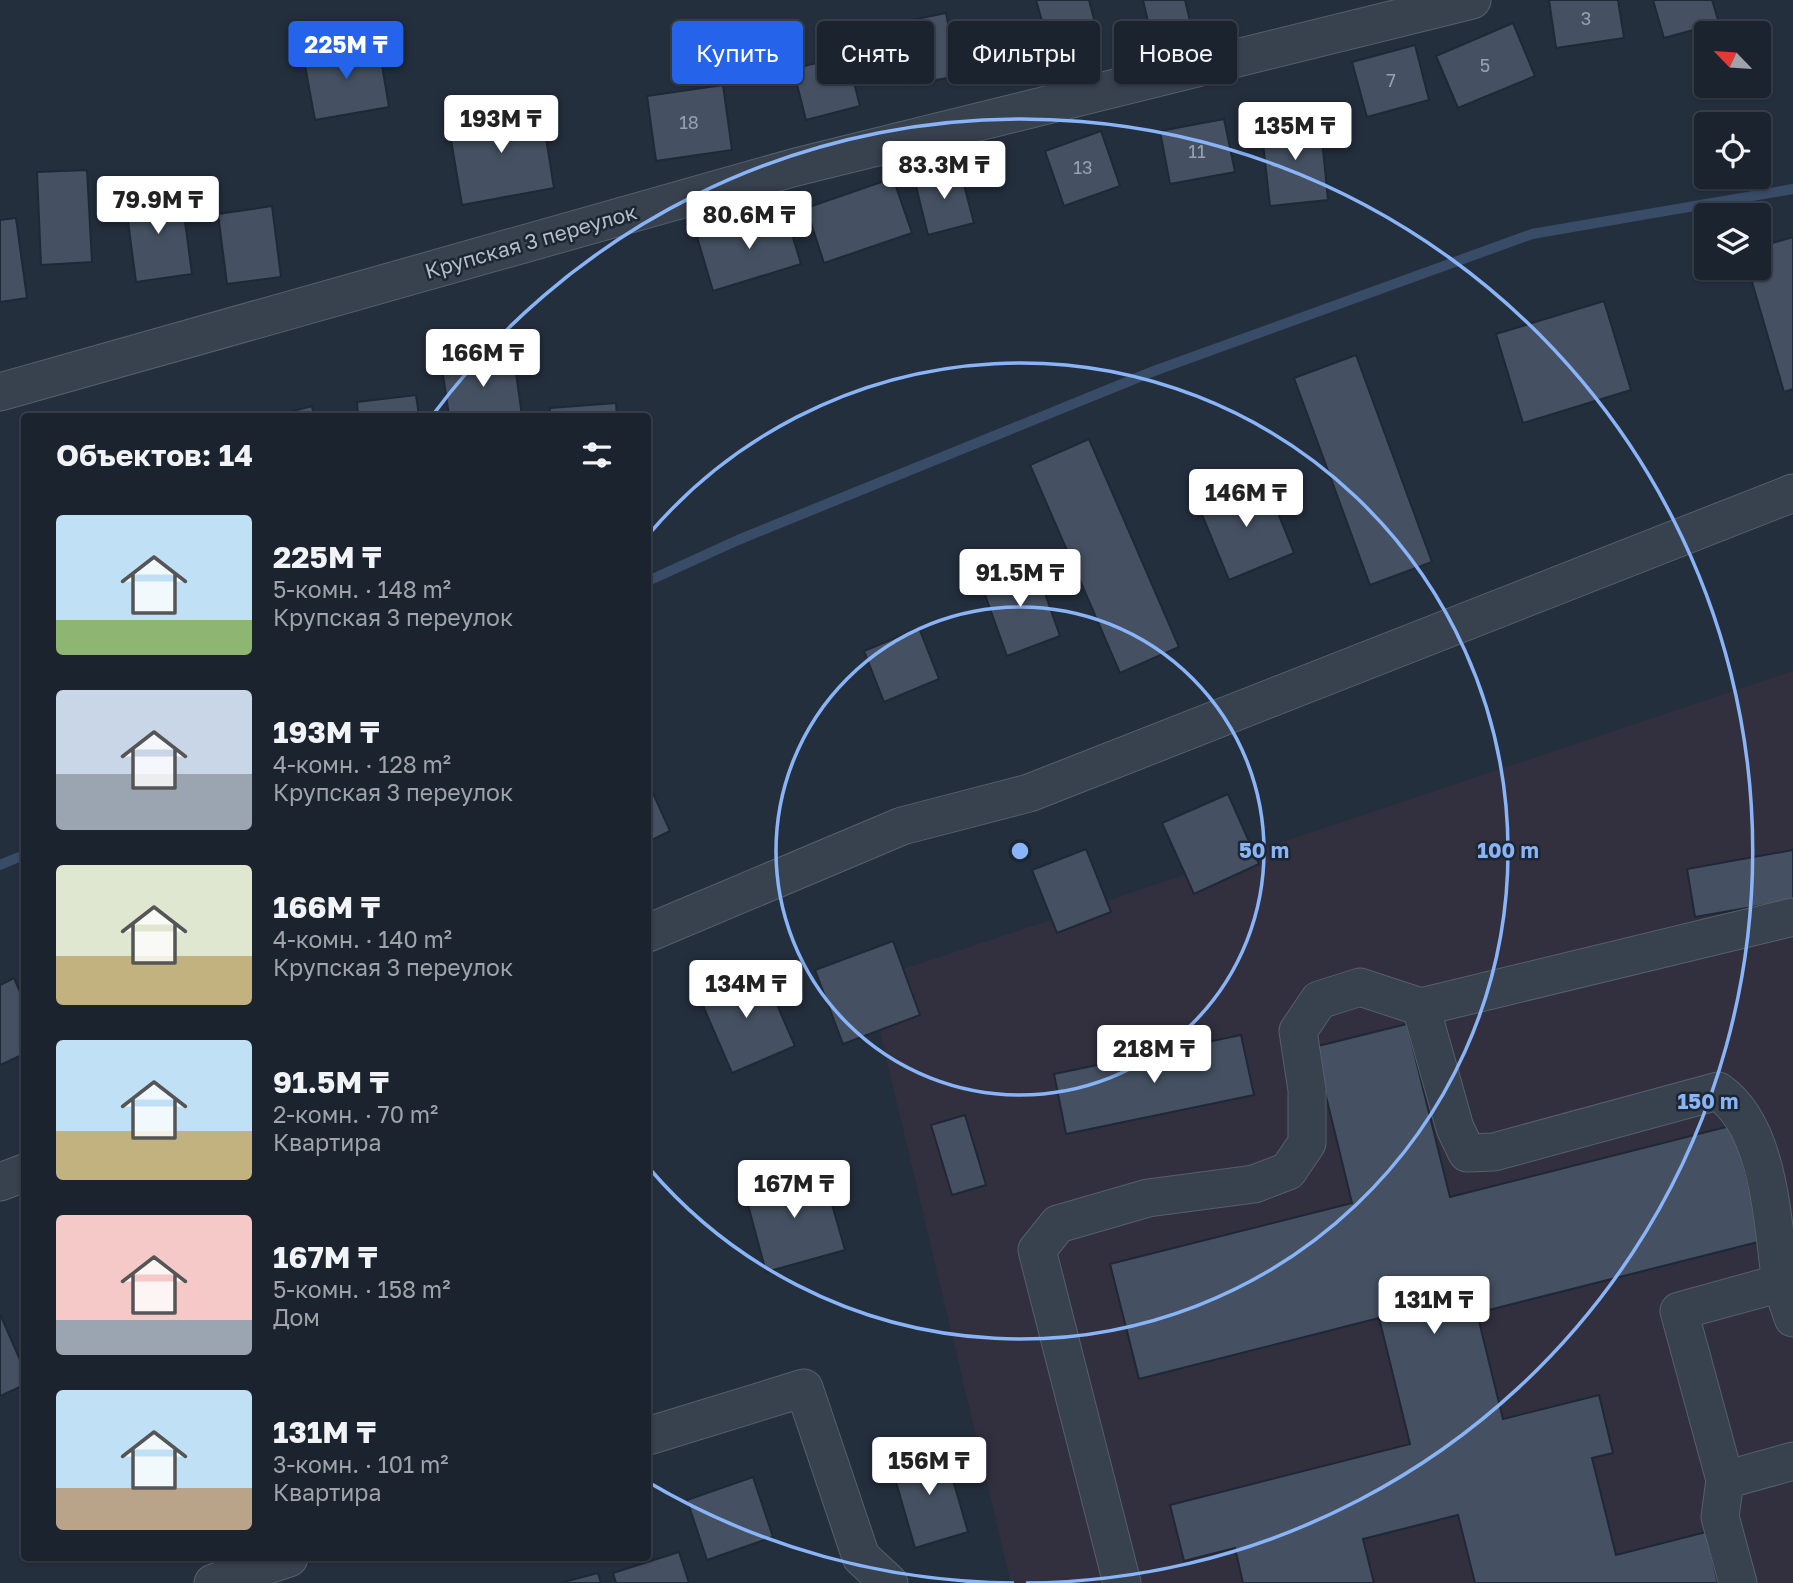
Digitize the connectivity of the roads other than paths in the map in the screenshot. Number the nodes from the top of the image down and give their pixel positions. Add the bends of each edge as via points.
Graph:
1 (1472, 0) edge
2 (0, 392) edge
3 (1793, 493) edge
4 (1793, 917) edge
5 (651, 932) edge
6 (1421, 1007) junction
7 (21, 1173) edge
8 (0, 1181) edge
9 (1781, 1283) junction
10 (1793, 1318) edge
11 (651, 1435) edge
12 (1793, 1461) edge
13 (1725, 1480) junction
14 (280, 1561) edge
15 (213, 1583) edge
16 (889, 1583) edge
17 (1122, 1583) edge
18 (1738, 1583) edge

1 - 2 street, Крупская 3 переулок via 796,167
3 - 5 street via 1029,793 902,826
4 - 6 street
6 - 9 street via 1466,1153 1494,1152 1718,1091 1735,1103 1759,1149
6 - 17 street via 1360,987 1319,1000 1298,1031 1307,1090 1307,1143 1288,1171 1254,1184 1148,1198 1058,1223 1037,1250
7 - 8 street
9 - 10 street
9 - 13 street via 1679,1311
11 - 16 street via 804,1388 862,1557
12 - 13 street
13 - 18 street via 1720,1517
14 - 15 street

